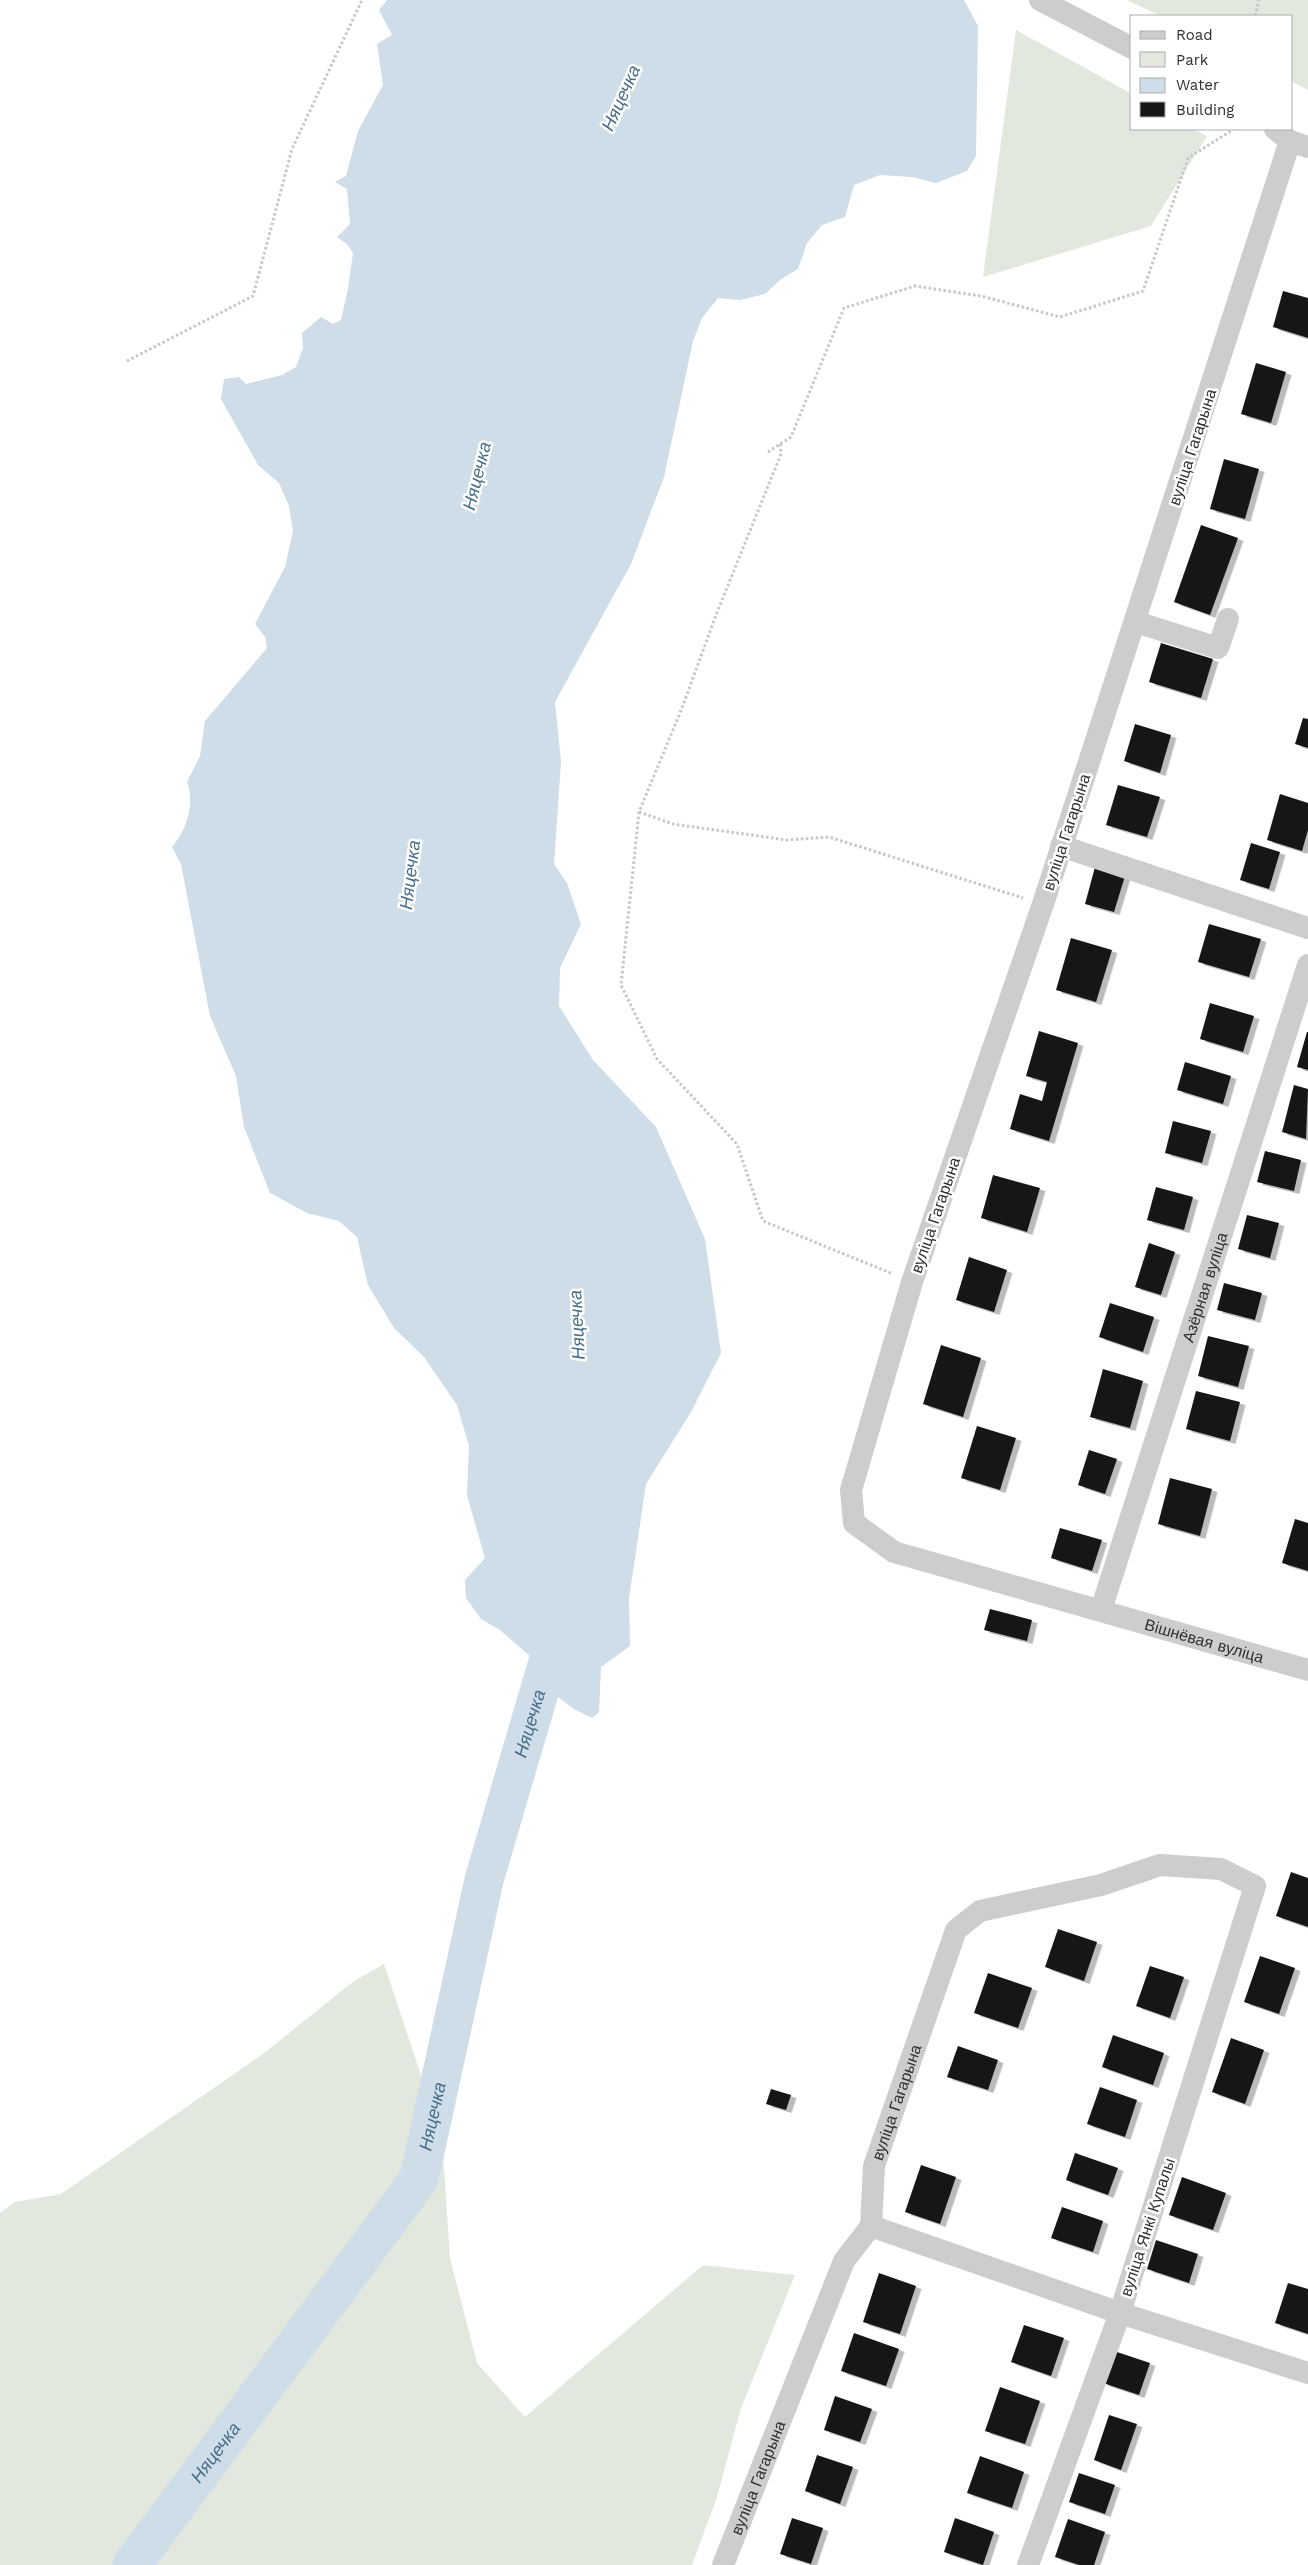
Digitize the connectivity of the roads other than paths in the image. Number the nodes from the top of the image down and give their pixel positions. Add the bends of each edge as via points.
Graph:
1 (1040, 0) edge
2 (1130, 47) edge
3 (1291, 139) edge
4 (1228, 620) dead end
5 (1136, 622) junction
6 (1061, 846) junction
7 (1308, 928) edge
8 (1308, 965) edge
9 (854, 1523) joint
10 (1101, 1610) junction
11 (1308, 1670) edge
12 (1256, 1886) joint
13 (871, 2226) junction
14 (1120, 2313) junction
15 (1308, 2373) edge
16 (723, 2565) edge
17 (1028, 2565) edge

1 - 2 street
3 - 5 street, вуліца Гагарына
4 - 5 street via 1218,648
5 - 6 street, вуліца Гагарына
6 - 7 street
6 - 9 street, вуліца Гагарына via 912,1282 851,1490
8 - 10 street, Азёрная вуліца
9 - 10 street, Вішнёвая вуліца via 894,1552
10 - 11 street, Вішнёвая вуліца
12 - 13 street, вуліца Гагарына via 1221,1870 1160,1865 1101,1884 980,1911 956,1930 874,2166
12 - 14 street, вуліца Янкі Купалы
13 - 14 street
13 - 16 street, вуліца Гагарына via 844,2260
14 - 15 street
14 - 17 street, вуліца Янкі Купалы

